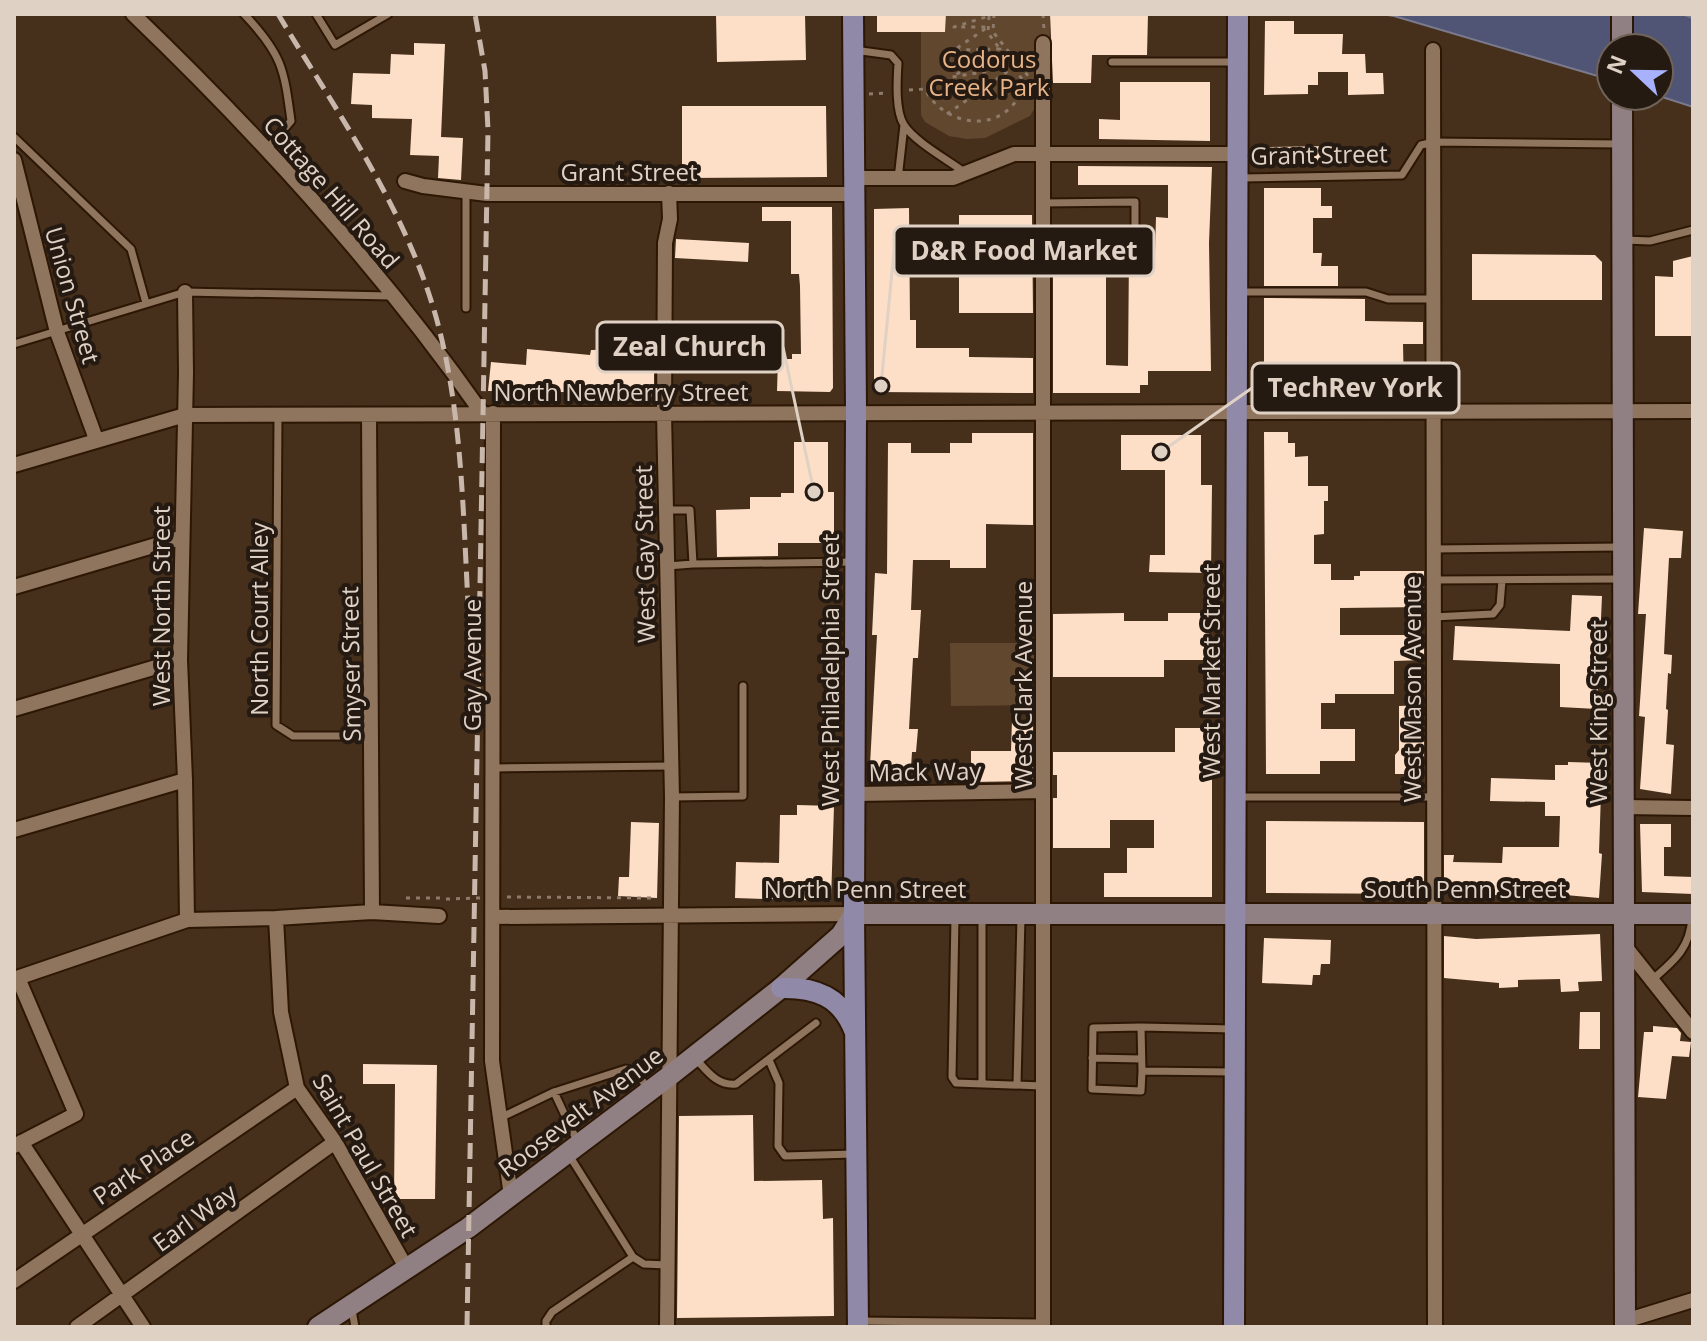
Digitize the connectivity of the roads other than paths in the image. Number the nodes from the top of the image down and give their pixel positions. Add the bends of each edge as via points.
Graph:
1 (133, 14) edge
2 (244, 14) edge
3 (316, 14) edge
4 (366, 14) edge
5 (388, 14) edge
6 (853, 14) edge
7 (1238, 19) edge
8 (372, 24) junction
9 (1043, 43) dead end
10 (853, 50) junction
11 (1433, 50) dead end
12 (1112, 62) dead end
13 (1237, 62) junction
14 (1622, 112) edge
15 (904, 125) junction
16 (14, 137) edge
17 (1434, 142) junction
18 (1622, 144) junction
19 (267, 149) junction
20 (1042, 154) junction
21 (1236, 154) junction
22 (14, 160) edge
23 (966, 173) junction
24 (1236, 178) junction
25 (898, 179) junction
26 (405, 181) dead end
27 (854, 186) junction
28 (466, 191) junction
29 (669, 193) junction
30 (19, 199) edge
31 (1042, 203) junction
32 (1693, 230) edge
33 (1042, 238) junction
34 (1622, 240) junction
35 (185, 292) junction
36 (1235, 292) junction
37 (393, 296) junction
38 (1434, 299) junction
39 (146, 303) junction
40 (466, 308) dead end
41 (57, 332) junction
42 (14, 344) edge
43 (1433, 410) junction
44 (1622, 411) junction
45 (1693, 411) edge
46 (856, 412) junction
47 (487, 413) junction
48 (664, 413) junction
49 (1043, 413) junction
50 (1236, 413) junction
51 (185, 415) junction
52 (278, 415) junction
53 (369, 415) junction
54 (96, 439) junction
55 (14, 465) edge
56 (666, 510) junction
57 (180, 538) junction
58 (1623, 547) junction
59 (1433, 549) junction
60 (856, 562) junction
61 (693, 564) junction
62 (666, 566) junction
63 (1623, 579) junction
64 (1433, 580) junction
65 (1502, 580) junction
66 (14, 587) edge
67 (1433, 617) junction
68 (180, 660) junction
69 (743, 686) dead end
70 (14, 709) edge
71 (373, 736) junction
72 (671, 766) junction
73 (493, 768) junction
74 (185, 780) junction
75 (1043, 791) junction
76 (855, 794) junction
77 (672, 797) junction
78 (1237, 797) junction
79 (1433, 797) junction
80 (1624, 807) junction
81 (1693, 808) edge
82 (14, 830) edge
83 (372, 912) junction
84 (669, 914) junction
85 (854, 914) junction
86 (955, 914) junction
87 (982, 914) junction
88 (1237, 914) junction
89 (1434, 914) junction
90 (1693, 914) edge
91 (1021, 915) junction
92 (1044, 915) junction
93 (1624, 915) junction
94 (439, 916) dead end
95 (493, 917) junction
96 (276, 918) junction
97 (187, 920) junction
98 (1624, 945) junction
99 (16, 978) edge
100 (1653, 979) junction
101 (781, 988) junction
102 (816, 1023) dead end
103 (1141, 1027) junction
104 (1236, 1030) junction
105 (1693, 1032) edge
106 (855, 1035) junction
107 (694, 1057) junction
108 (1092, 1058) junction
109 (1141, 1059) junction
110 (769, 1060) junction
111 (1142, 1071) junction
112 (1236, 1072) junction
113 (668, 1077) junction
114 (982, 1084) junction
115 (1017, 1085) junction
116 (1043, 1086) junction
117 (297, 1088) junction
118 (649, 1091) junction
119 (554, 1092) junction
120 (500, 1118) junction
121 (335, 1142) junction
122 (18, 1144) edge
123 (573, 1149) junction
124 (856, 1154) junction
125 (511, 1196) junction
126 (82, 1234) junction
127 (633, 1257) junction
128 (667, 1265) junction
129 (407, 1269) junction
130 (14, 1281) edge
131 (123, 1296) junction
132 (1693, 1300) edge
133 (351, 1306) junction
134 (858, 1324) edge
135 (1625, 1324) edge
136 (1043, 1325) edge
137 (77, 1327) edge
138 (143, 1327) edge
139 (318, 1327) edge
140 (355, 1327) edge
141 (546, 1327) edge
142 (667, 1327) edge
143 (1234, 1327) edge
144 (1435, 1327) edge

1 - 19 street, Cottage Hill Road
2 - 19 lane via 271,43 285,76 291,121
3 - 8 lane via 335,45
4 - 8 lane
5 - 8 lane
6 - 10 main road, West Philadelphia Street
7 - 13 main road, West Market Street
9 - 20 street, West Clark Avenue
10 - 15 lane via 891,55 898,63 896,92
10 - 27 main road, West Philadelphia Street
11 - 17 street, West Mason Avenue
12 - 13 lane
13 - 21 main road, West Market Street
14 - 18 street, West King Street
15 - 23 lane
15 - 25 lane
16 - 39 lane via 131,249
17 - 18 lane
17 - 24 lane, Grant Street via 1421,145 1402,175
17 - 38 street, West Mason Avenue
18 - 34 street, West King Street
19 - 37 street, Cottage Hill Road
20 - 21 street, Grant Street
20 - 23 street, Grant Street via 1014,154
20 - 31 street, West Clark Avenue
21 - 24 main road, West Market Street
22 - 30 street, Union Street
23 - 25 street, Grant Street via 938,180
24 - 36 main road, West Market Street
25 - 27 street, Grant Street
26 - 28 street, Grant Street
27 - 29 street, Grant Street
27 - 46 main road, West Philadelphia Street
28 - 29 street, Grant Street
28 - 40 lane
29 - 48 street, West Gay Street
30 - 41 street, Union Street
31 - 33 street, West Clark Avenue
31 - 33 lane via 1135,202 1135,239
32 - 34 lane via 1650,241
33 - 49 street, West Clark Avenue
34 - 44 street, West King Street
35 - 37 lane
35 - 39 lane
35 - 51 street, West North Street
36 - 38 lane via 1366,292 1388,299
36 - 50 main road, West Market Street
37 - 47 street, Cottage Hill Road
38 - 43 street, West Mason Avenue
39 - 41 lane
41 - 42 lane
41 - 54 street, Union Street
43 - 44 street, North Newberry Street
43 - 50 street, North Newberry Street
43 - 59 street, West Mason Avenue
44 - 45 street, North Newberry Street
44 - 58 street, West King Street
46 - 48 street, North Newberry Street
46 - 49 street, North Newberry Street
46 - 60 main road, West Philadelphia Street
47 - 48 street, North Newberry Street
47 - 53 street, North Newberry Street
47 - 73 street, Gay Avenue
48 - 56 street, West Gay Street
49 - 50 street, North Newberry Street
49 - 75 street, West Clark Avenue
50 - 78 main road, West Market Street
51 - 52 street, North Newberry Street
51 - 54 street, North Newberry Street
51 - 57 street, West North Street
52 - 53 street, North Newberry Street
52 - 71 lane, North Court Alley via 276,725 293,736
53 - 71 street, Smyser Street
54 - 55 street, North Newberry Street
56 - 61 lane via 690,510
56 - 62 street, West Gay Street
57 - 66 street
57 - 68 street, West North Street
58 - 59 lane
58 - 63 street, West King Street
59 - 64 street, West Mason Avenue
60 - 61 lane
60 - 76 main road, West Philadelphia Street
61 - 62 lane
62 - 72 street, West Gay Street
63 - 65 lane
63 - 80 street, West King Street
64 - 65 lane
64 - 67 street, West Mason Avenue
65 - 67 lane via 1500,605 1493,614
67 - 79 street, West Mason Avenue
68 - 70 street
68 - 74 street, West North Street
69 - 77 lane via 743,796
71 - 83 street, Smyser Street
72 - 73 lane
72 - 77 street, West Gay Street
73 - 95 street, Gay Avenue
74 - 82 street
74 - 97 street, West North Street
75 - 76 street, Mack Way
75 - 92 street, West Clark Avenue
76 - 85 main road, West Philadelphia Street
77 - 84 street, West Gay Street
78 - 79 lane
78 - 88 main road, West Market Street
79 - 89 street, West Mason Avenue
80 - 81 street
80 - 93 street, West King Street
83 - 94 street
83 - 96 street
84 - 85 street, North Penn Street
84 - 95 street, North Penn Street
84 - 113 street, West Gay Street
85 - 86 street, North Penn Street
85 - 101 street, Roosevelt Avenue via 841,935
85 - 106 main road, West Philadelphia Street
86 - 87 street, North Penn Street
86 - 114 lane via 952,1077 956,1083
87 - 91 street, North Penn Street
87 - 114 lane
88 - 89 street, South Penn Street
88 - 92 street, North Penn Street
88 - 104 main road, West Market Street
89 - 93 street, South Penn Street
89 - 144 street, West Mason Avenue
90 - 93 street, South Penn Street
90 - 100 lane via 1691,936
91 - 92 street, North Penn Street
91 - 115 lane
92 - 116 street, West Clark Avenue
93 - 98 street, West King Street
95 - 120 street, Gay Avenue via 492,1061
96 - 97 street
96 - 117 street, Saint Paul Street via 281,1012
97 - 99 street
98 - 100 street
98 - 135 street, West King Street
99 - 122 street via 76,1114
100 - 105 street
101 - 106 main road via 817,990 831,998 848,1016
101 - 107 street, Roosevelt Avenue
102 - 110 lane
103 - 104 lane
103 - 108 lane via 1093,1028
103 - 109 lane
104 - 112 main road, West Market Street
106 - 124 main road, West Philadelphia Street
107 - 110 lane via 728,1085
107 - 113 street, Roosevelt Avenue
108 - 109 lane
108 - 111 lane via 1092,1089 1141,1091
109 - 111 lane
110 - 124 lane via 779,1083 778,1146 785,1156
111 - 112 lane
112 - 143 main road, West Market Street
113 - 118 street, Roosevelt Avenue
113 - 128 street, West Gay Street
114 - 115 lane
115 - 116 lane
116 - 136 street, West Clark Avenue
117 - 121 street, Saint Paul Street
117 - 126 street, Park Place
118 - 119 lane via 637,1072 626,1069
118 - 123 street, Roosevelt Avenue
119 - 120 lane
119 - 123 lane
120 - 125 street, Gay Avenue
121 - 129 street, Saint Paul Street
121 - 131 street, Earl Way
122 - 126 street
123 - 125 street, Roosevelt Avenue
123 - 127 lane
124 - 134 main road, West Philadelphia Street
125 - 129 street, Roosevelt Avenue
126 - 130 street, Park Place
126 - 131 street
127 - 128 lane via 644,1264
127 - 141 lane via 552,1312
128 - 142 street, West Gay Street
129 - 133 street, Roosevelt Avenue
131 - 137 street, Earl Way
131 - 138 street
132 - 135 street
133 - 139 street, Roosevelt Avenue
133 - 140 lane
134 - 136 lane

